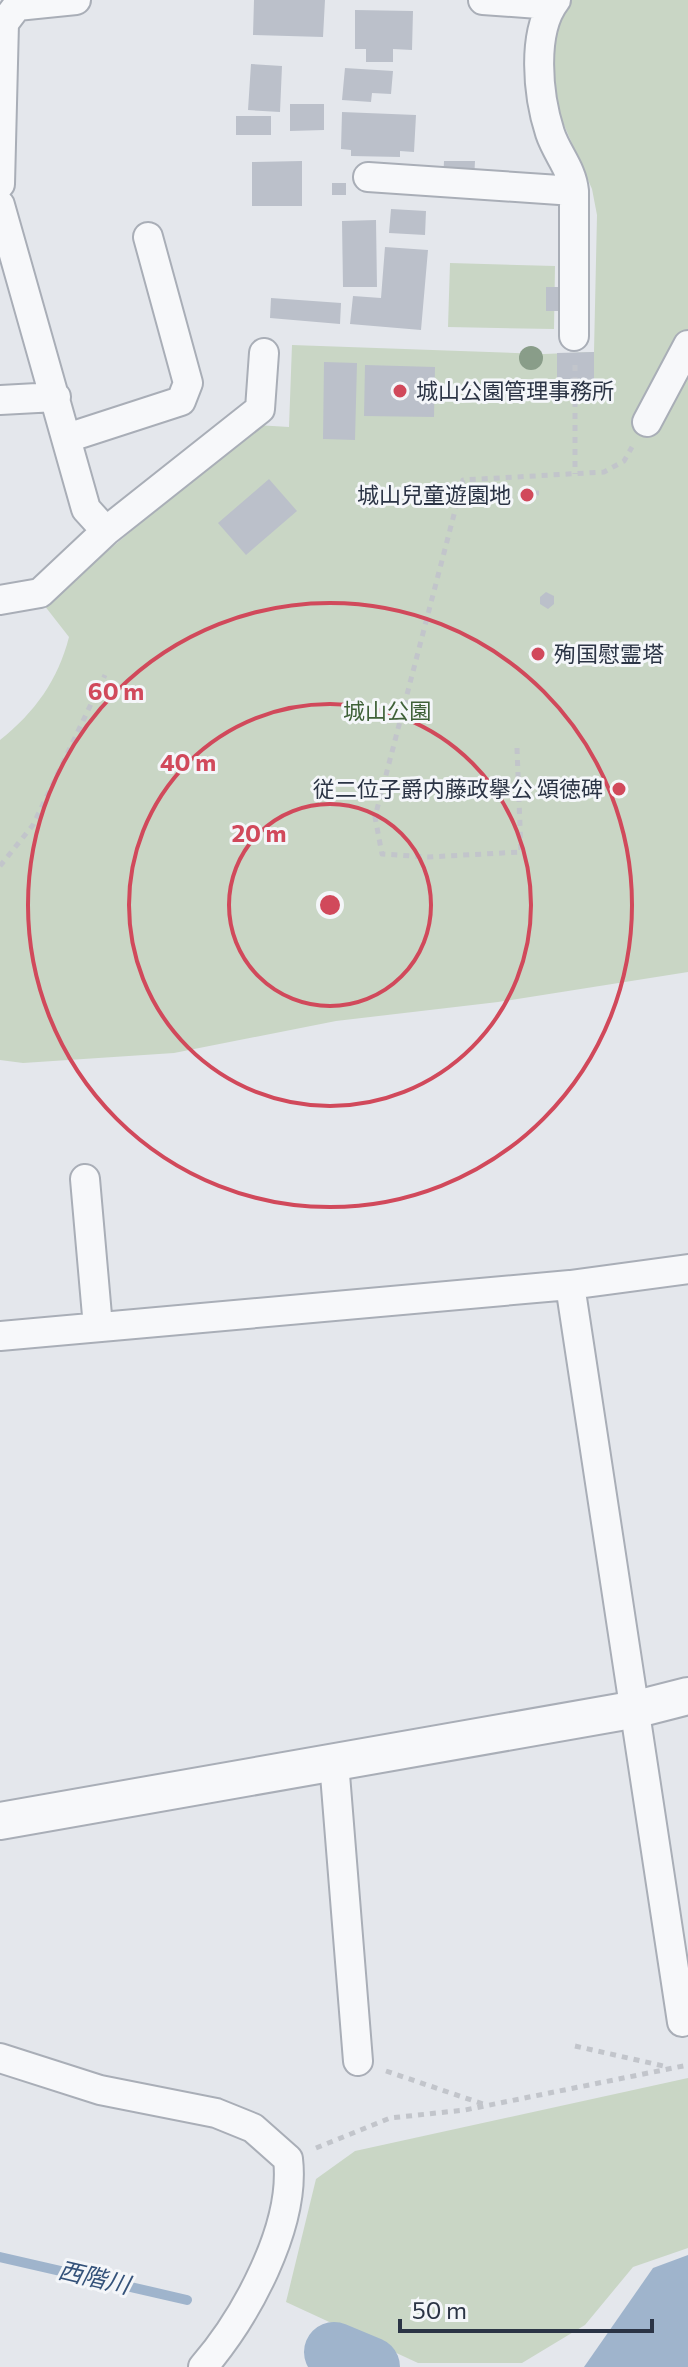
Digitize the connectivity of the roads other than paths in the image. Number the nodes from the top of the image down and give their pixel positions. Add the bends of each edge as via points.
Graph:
1 (76, 0) edge
2 (483, 0) edge
3 (554, 2) edge
4 (368, 177) dead end
5 (0, 184) edge
6 (574, 191) junction
7 (0, 205) edge
8 (148, 237) dead end
9 (574, 336) dead end
10 (688, 345) edge
11 (264, 353) dead end
12 (56, 397) junction
13 (0, 400) edge
14 (647, 422) road end
15 (67, 438) junction
16 (106, 531) junction
17 (0, 600) edge
18 (85, 1179) dead end
19 (688, 1269) edge
20 (570, 1285) junction
21 (98, 1327) junction
22 (0, 1336) edge
23 (688, 1696) edge
24 (637, 1709) junction
25 (334, 1762) junction
26 (0, 1821) edge
27 (682, 2022) dead end
28 (0, 2058) edge
29 (358, 2061) road end
30 (203, 2367) edge

1 - 5 street via 17,6 4,23
2 - 3 street
3 - 6 street via 545,15 540,60 550,134
4 - 6 street
6 - 9 street
7 - 12 street
8 - 15 street via 188,383 181,401
10 - 14 street
11 - 16 street via 260,409
12 - 13 street
12 - 15 street
15 - 16 street via 86,509
16 - 17 street via 40,593
18 - 21 street
19 - 20 street
20 - 21 street
20 - 24 street
21 - 22 street
23 - 24 street
24 - 25 street
24 - 27 street
25 - 26 street
25 - 29 street
28 - 30 street via 100,2090 216,2113 253,2128 288,2159 291,2185 283,2217 256,2286 223,2344

